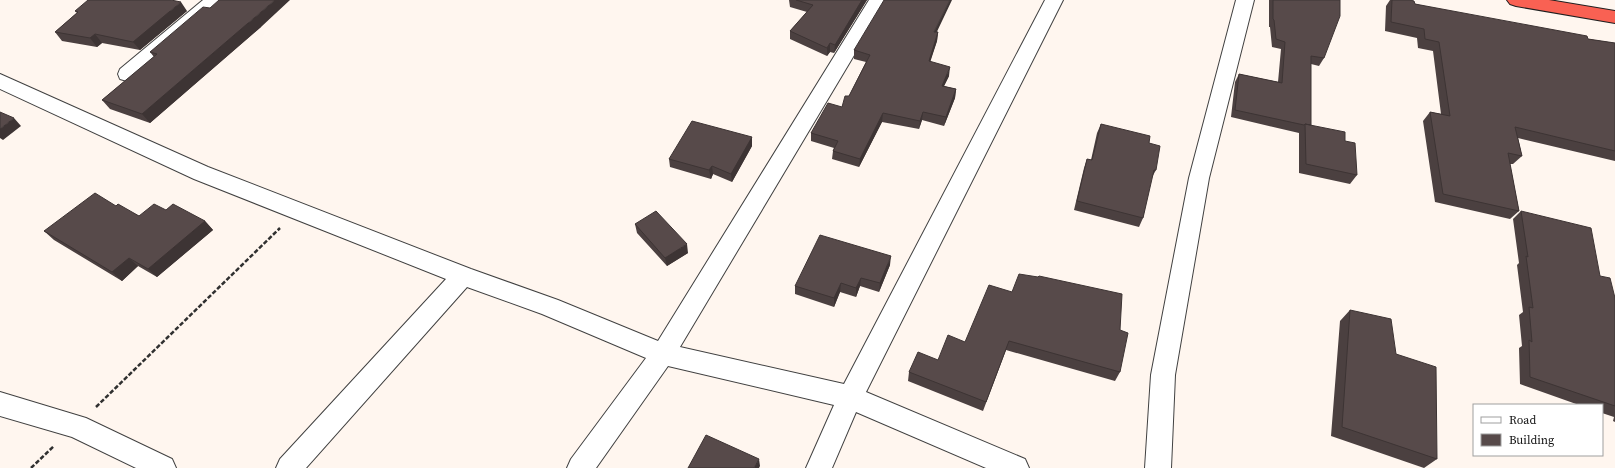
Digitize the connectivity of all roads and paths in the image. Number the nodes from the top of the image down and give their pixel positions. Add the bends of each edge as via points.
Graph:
1 (214, 0) edge
2 (878, 0) edge
3 (1054, 0) edge
4 (1245, 0) edge
5 (1516, 0) edge
6 (1615, 17) edge
7 (127, 74) dead end
8 (0, 81) edge
9 (298, 211) junction
10 (463, 276) junction
11 (663, 354) junction
12 (850, 397) junction
13 (0, 404) edge
14 (77, 426) junction
15 (31, 468) edge
16 (163, 468) edge
17 (289, 468) edge
18 (580, 468) edge
19 (819, 468) edge
20 (1016, 468) edge
21 (1158, 468) edge

1 - 7 street
2 - 11 street
3 - 12 street
4 - 21 street via 1198,178 1163,375
5 - 6 highway
8 - 9 street via 201,173
9 - 10 street
9 - 14 path
10 - 11 street via 550,307
10 - 17 street
11 - 12 street
11 - 18 street
12 - 19 street
12 - 20 street
13 - 14 street
14 - 15 path
14 - 16 street

